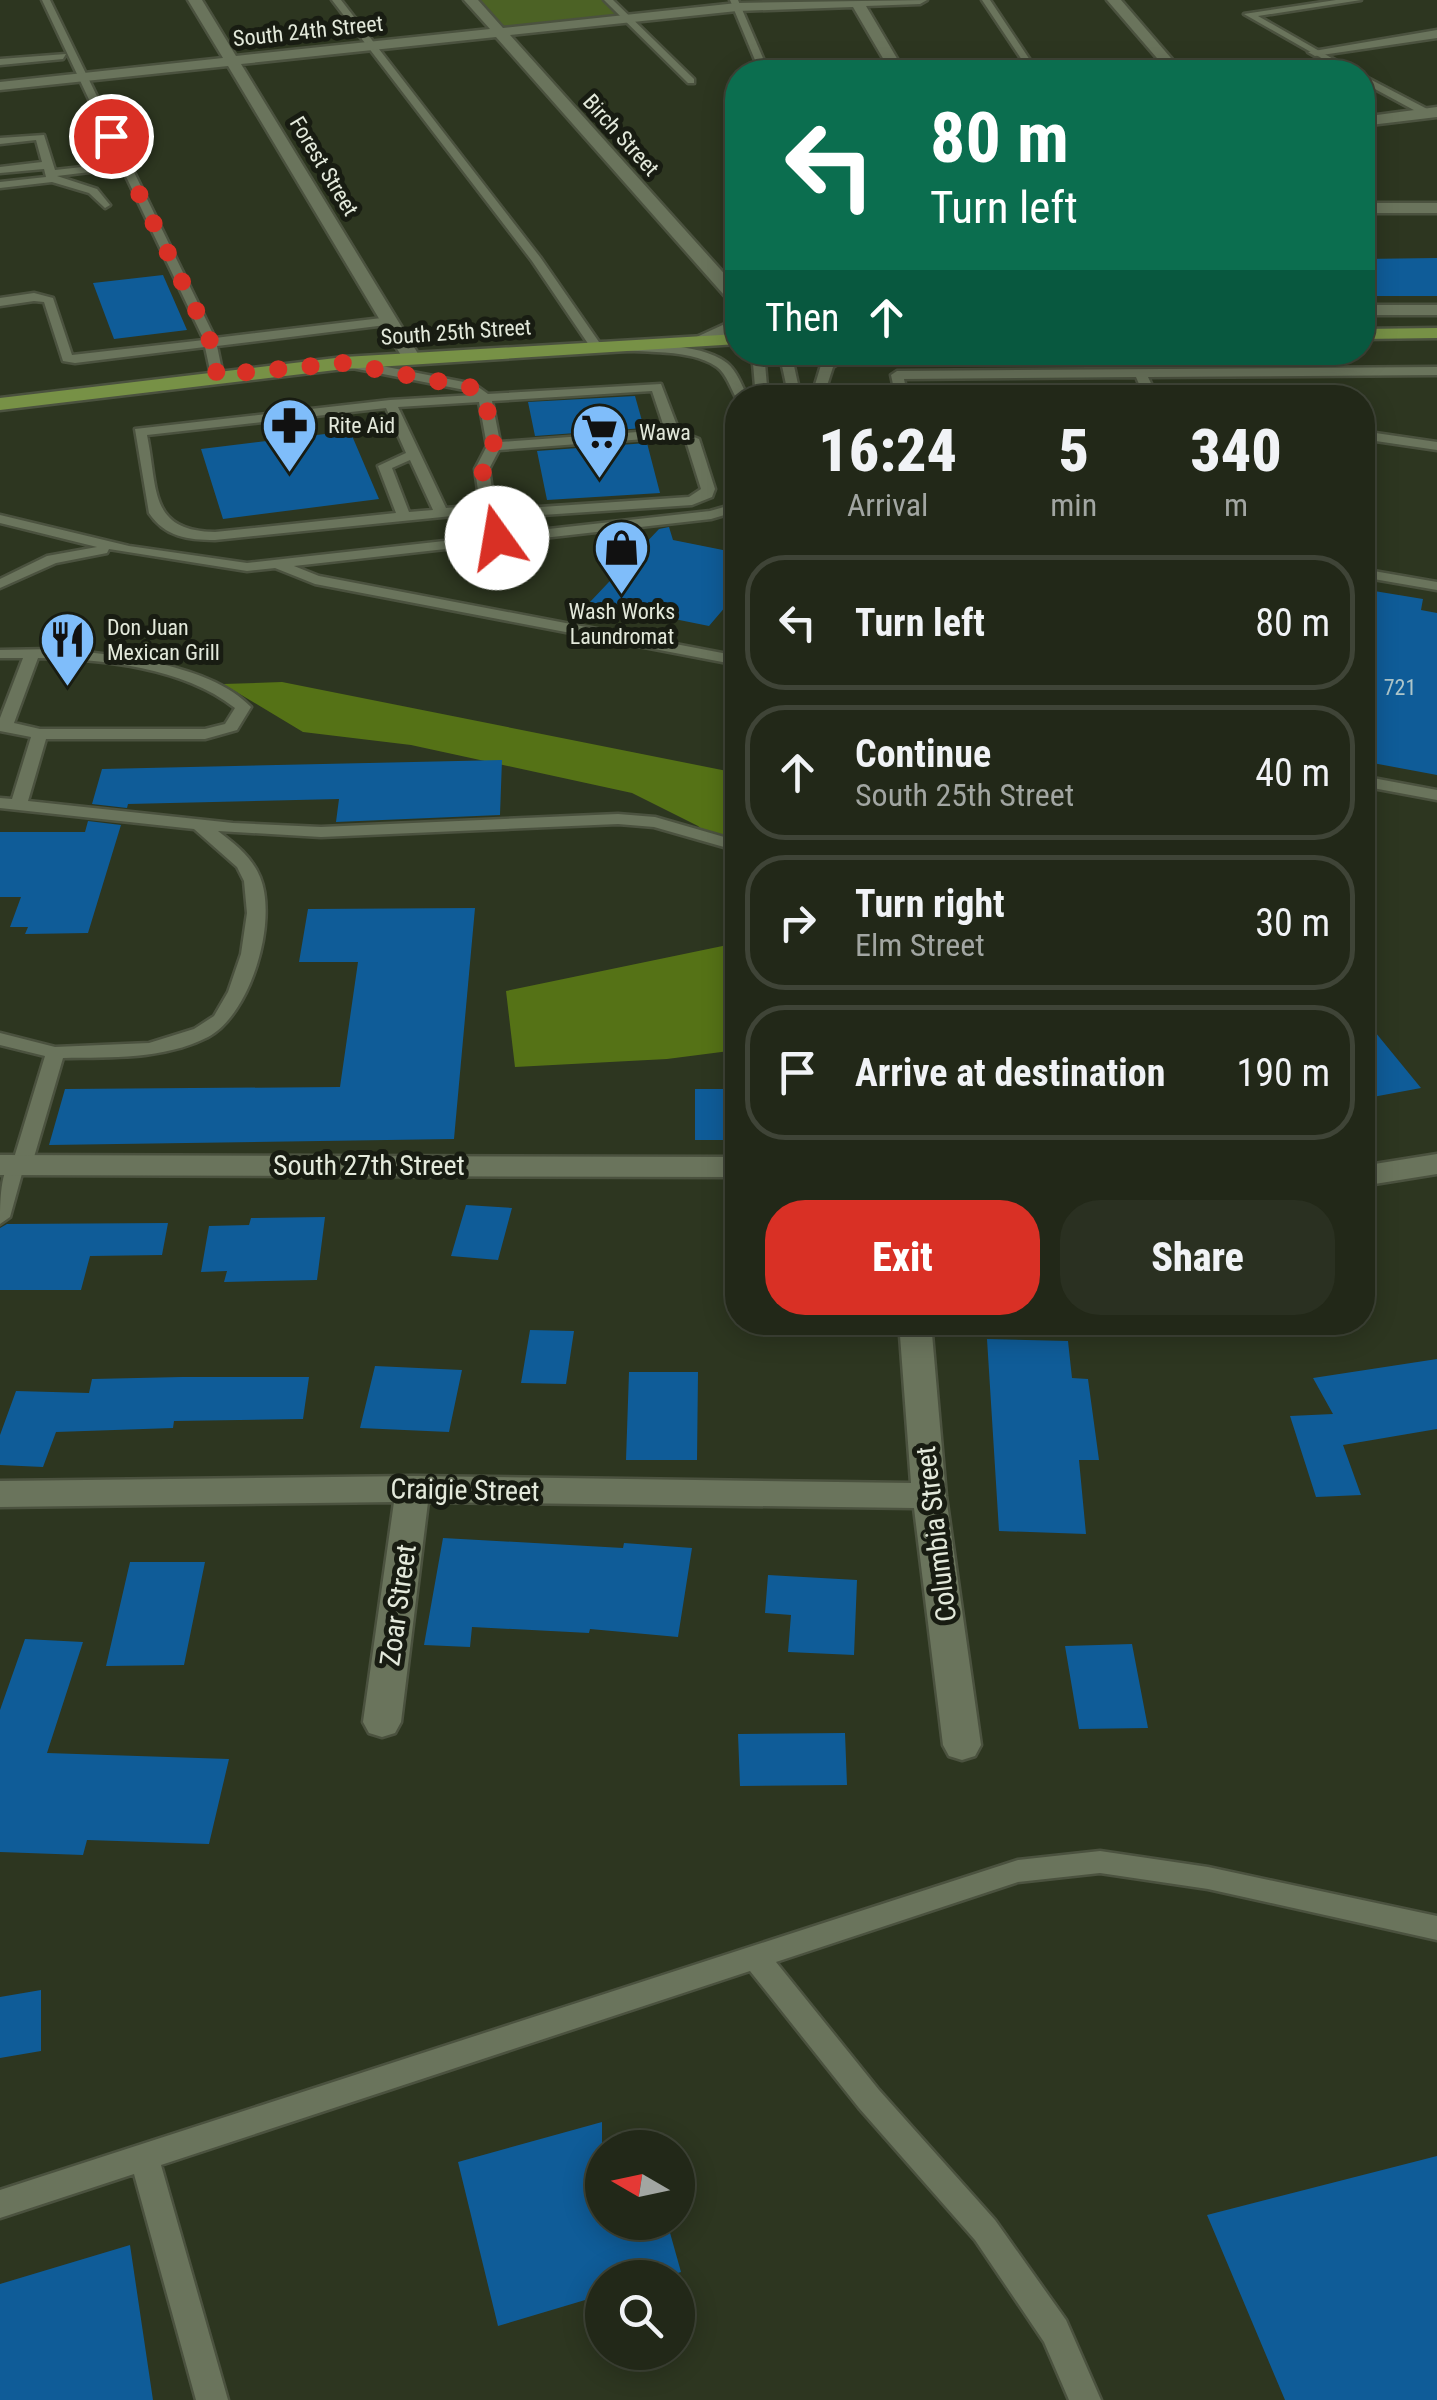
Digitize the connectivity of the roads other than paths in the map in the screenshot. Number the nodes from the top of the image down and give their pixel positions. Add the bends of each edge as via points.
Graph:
1 (46, 0) edge
2 (195, 0) edge
3 (336, 0) edge
4 (471, 0) edge
5 (608, 0) edge
6 (920, 0) edge
7 (986, 0) edge
8 (1114, 0) edge
9 (1357, 0) edge
10 (857, 1) edge
11 (735, 4) edge
12 (628, 20) junction
13 (500, 34) junction
14 (1437, 34) edge
15 (372, 47) junction
16 (1315, 52) junction
17 (63, 56) dead end
18 (759, 60) edge
19 (891, 60) edge
20 (1026, 60) edge
21 (1166, 60) edge
22 (1330, 60) edge
23 (0, 62) edge
24 (235, 62) junction
25 (83, 77) junction
26 (691, 81) dead end
27 (1375, 84) edge
28 (0, 86) edge
29 (1432, 113) edge
30 (1375, 120) edge
31 (0, 141) edge
32 (126, 164) junction
33 (0, 170) edge
34 (50, 173) junction
35 (0, 185) edge
36 (105, 206) dead end
37 (1375, 208) edge
38 (1437, 208) edge
39 (725, 285) edge
40 (0, 302) edge
41 (1375, 310) edge
42 (1437, 310) edge
43 (390, 321) junction
44 (725, 328) edge
45 (1437, 333) edge
46 (1375, 334) edge
47 (725, 339) edge
48 (699, 340) junction
49 (211, 345) junction
50 (595, 345) junction
51 (411, 357) junction
52 (344, 363) junction
53 (1437, 371) edge
54 (1140, 373) junction
55 (217, 375) junction
56 (903, 375) junction
57 (736, 385) edge
58 (903, 385) edge
59 (907, 385) edge
60 (1146, 385) edge
61 (485, 398) junction
62 (0, 404) edge
63 (390, 404) junction
64 (673, 433) junction
65 (1375, 437) edge
66 (494, 446) junction
67 (1437, 446) edge
68 (414, 454) junction
69 (490, 511) junction
70 (725, 511) edge
71 (440, 513) junction
72 (404, 517) junction
73 (0, 519) edge
74 (497, 538) junction
75 (128, 550) junction
76 (278, 564) junction
77 (1375, 575) edge
78 (0, 584) edge
79 (1437, 586) edge
80 (32, 653) junction
81 (0, 654) edge
82 (725, 657) edge
83 (2, 726) edge
84 (40, 734) junction
85 (1375, 783) edge
86 (1437, 795) edge
87 (9, 803) edge
88 (198, 824) junction
89 (725, 842) edge
90 (0, 1039) edge
91 (55, 1053) junction
92 (12, 1164) edge
93 (1437, 1164) edge
94 (725, 1167) edge
95 (1375, 1174) edge
96 (0, 1217) edge
97 (916, 1335) edge
98 (413, 1489) junction
99 (0, 1494) edge
100 (929, 1496) junction
101 (382, 1722) dead end
102 (962, 1744) dead end
103 (1437, 1928) edge
104 (756, 1957) junction
105 (144, 2157) junction
106 (0, 2204) edge
107 (212, 2400) edge
108 (1085, 2400) edge

1 - 25 lane
2 - 24 street, Forest Street
3 - 15 lane
4 - 13 street, Birch Street
5 - 12 lane
6 - 10 street, South 24th Street
7 - 20 lane
8 - 21 street
9 - 16 lane via 1250,14
10 - 11 street, South 24th Street
10 - 19 street
11 - 12 street, South 24th Street
11 - 18 lane
12 - 13 street, South 24th Street
12 - 26 lane
13 - 15 street, South 24th Street
13 - 39 street, Birch Street
14 - 16 street
15 - 24 street, South 24th Street
15 - 50 lane
16 - 22 lane
17 - 23 lane
24 - 25 street, South 24th Street
24 - 43 street, Forest Street
25 - 28 street, South 24th Street
25 - 32 lane
27 - 29 lane
29 - 30 street
31 - 34 lane via 40,137
32 - 34 lane
32 - 49 lane
33 - 34 lane
34 - 35 lane
34 - 36 lane via 93,191
37 - 38 street
40 - 49 lane via 49,300 67,358
41 - 42 street
43 - 49 lane
43 - 51 street, Forest Street
44 - 48 street
45 - 46 main road
47 - 48 main road, South 25th Street
48 - 50 main road, South 25th Street
49 - 55 lane
50 - 51 main road, South 25th Street
50 - 57 lane via 718,361
51 - 52 main road, South 25th Street
52 - 55 main road, South 25th Street
52 - 61 lane via 468,385
53 - 54 lane
54 - 56 lane
54 - 60 lane
55 - 62 main road, South 25th Street
56 - 58 lane
56 - 59 lane
61 - 63 lane
61 - 64 lane via 657,387
61 - 66 lane
63 - 68 lane
63 - 72 lane via 140,432 156,513 174,532 215,536
64 - 66 lane
64 - 69 lane via 692,439 708,489 692,501
65 - 67 lane
66 - 69 lane via 482,469
68 - 71 lane
68 - 72 lane via 385,466
69 - 71 lane
69 - 74 lane
70 - 74 lane
71 - 72 lane
73 - 75 lane
74 - 76 lane
75 - 76 lane via 220,566
75 - 78 lane via 66,555
76 - 82 lane via 315,580
77 - 79 lane
80 - 81 lane
80 - 83 lane
80 - 84 lane via 91,656 198,682 232,694 243,706 232,726 205,734
83 - 84 lane
84 - 87 lane
85 - 86 lane
87 - 88 lane
88 - 89 lane via 321,832 618,820 655,822
88 - 91 lane via 228,846 253,878 258,922 243,977 220,1020 181,1042
90 - 91 lane
91 - 92 lane
92 - 94 street, South 27th Street
92 - 96 lane
93 - 95 street
97 - 100 street, Columbia Street
98 - 99 street, Craigie Street
98 - 100 street, Craigie Street
98 - 101 street, Zoar Street
100 - 102 street, Columbia Street
103 - 104 lane via 1208,1878 1100,1862 1018,1872
104 - 105 lane
104 - 108 lane via 868,2099 984,2230 1056,2330
105 - 106 lane
105 - 107 lane

